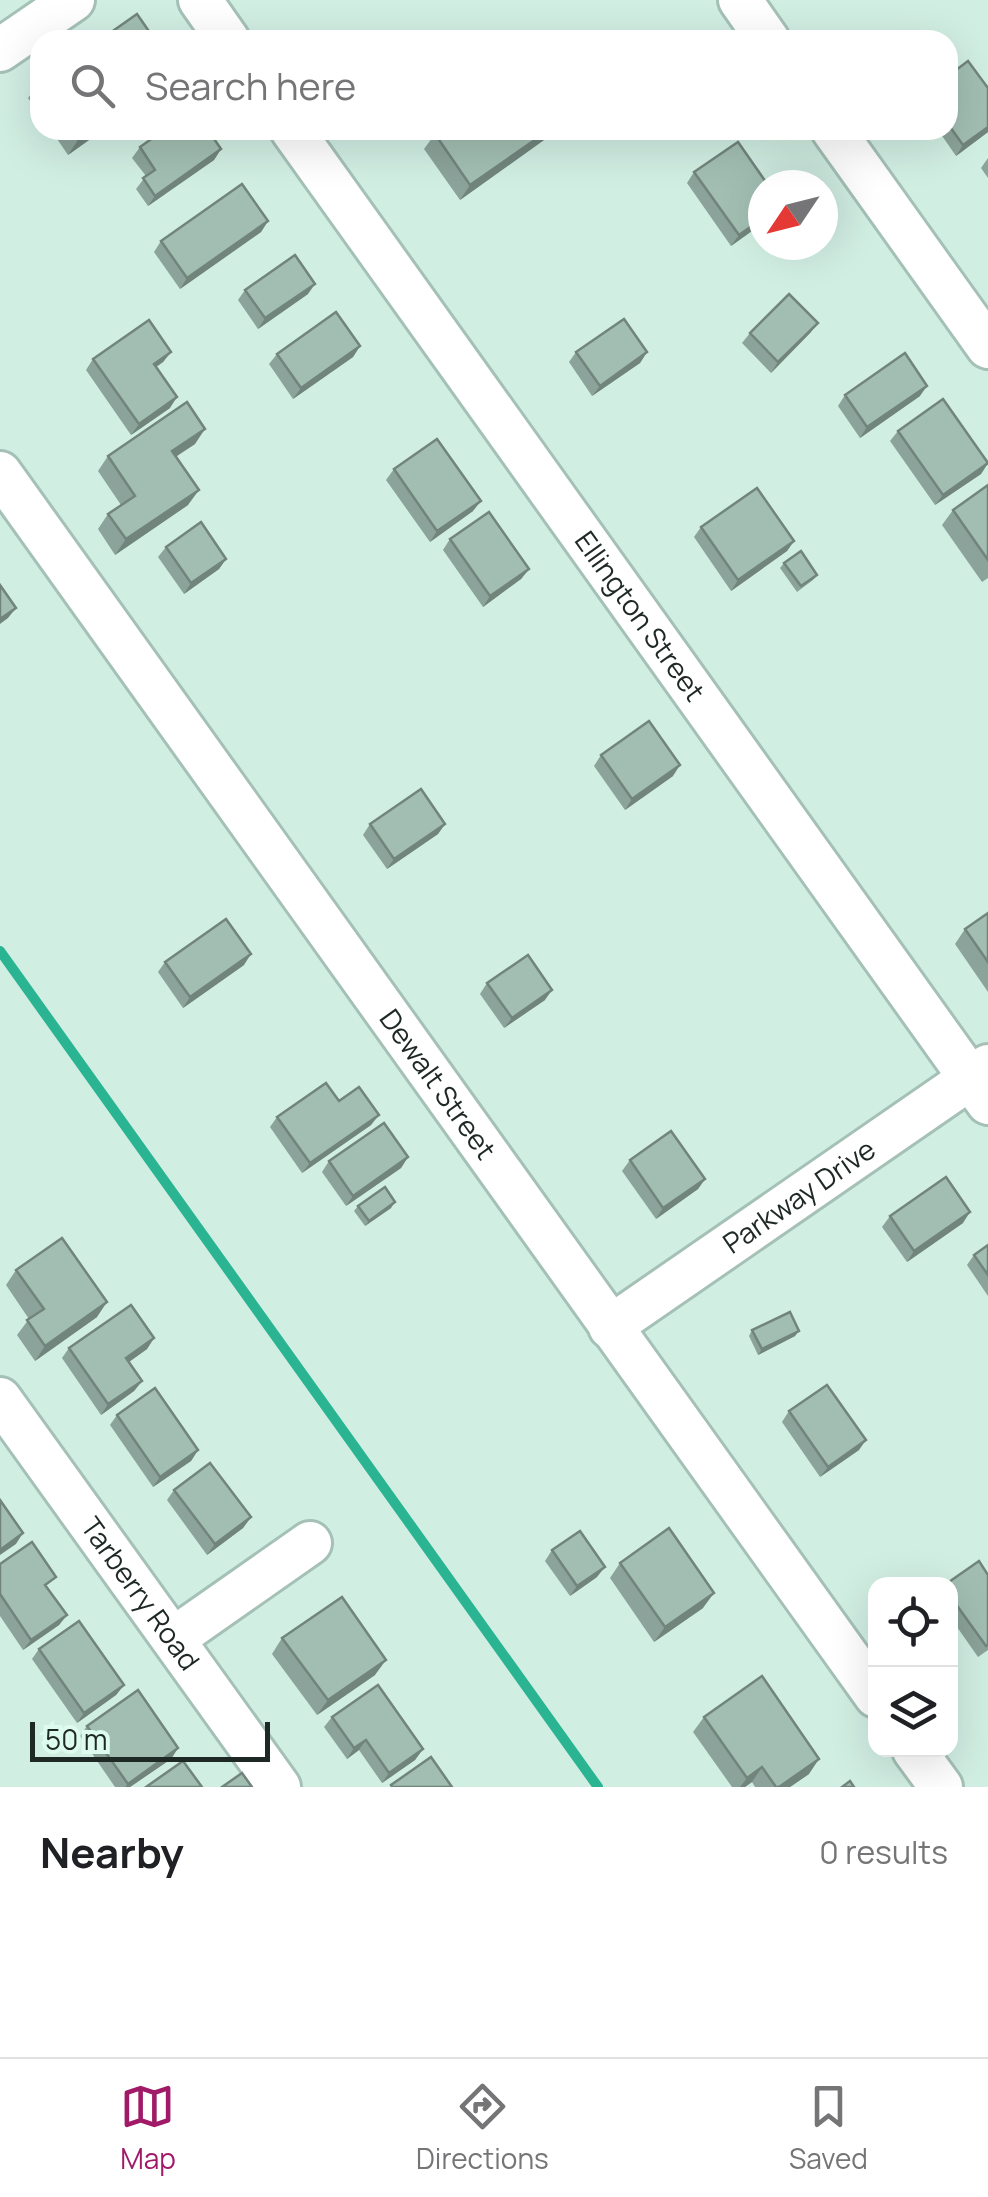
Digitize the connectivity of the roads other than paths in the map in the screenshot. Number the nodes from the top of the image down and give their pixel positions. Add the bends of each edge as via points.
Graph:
1 (73, 0) edge
2 (200, 0) edge
3 (740, 0) edge
4 (221, 30) edge
5 (761, 30) edge
6 (0, 50) edge
7 (299, 140) edge
8 (840, 140) edge
9 (988, 347) edge
10 (0, 473) edge
11 (982, 1083) edge
12 (610, 1327) junction
13 (0, 1399) edge
14 (310, 1543) dead end
15 (173, 1639) junction
16 (868, 1685) edge
17 (919, 1757) edge
18 (279, 1787) edge
19 (941, 1787) edge

1 - 6 street
2 - 4 street
3 - 5 street
7 - 11 street, Ellington Street
8 - 9 street
10 - 12 street, Dewalt Street
11 - 12 street, Parkway Drive
12 - 16 street, Dewalt Street
13 - 15 street, Tarberry Road
14 - 15 street
15 - 18 street, Tarberry Road
17 - 19 street

